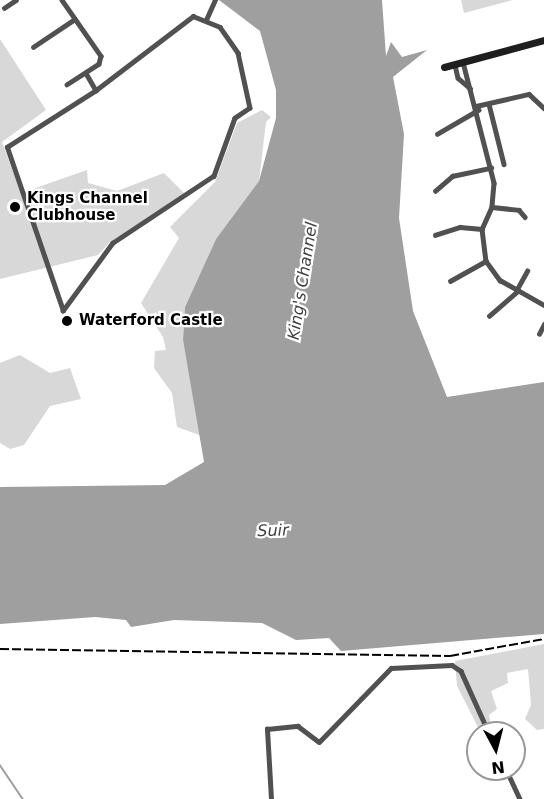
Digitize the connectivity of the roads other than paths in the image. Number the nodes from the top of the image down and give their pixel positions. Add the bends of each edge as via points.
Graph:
1 (16, 0) edge
2 (62, 0) edge
3 (215, 0) edge
4 (4, 8) dead end
5 (75, 19) junction
6 (206, 20) junction
7 (544, 40) edge
8 (33, 47) dead end
9 (463, 62) junction
10 (455, 65) junction
11 (444, 67) dead end
12 (86, 73) junction
13 (67, 85) dead end
14 (470, 88) junction
15 (96, 90) junction
16 (489, 104) junction
17 (477, 108) junction
18 (544, 108) edge
19 (437, 134) dead end
20 (504, 164) dead end
21 (491, 168) junction
22 (435, 191) dead end
23 (492, 207) junction
24 (525, 217) dead end
25 (482, 229) junction
26 (435, 235) dead end
27 (486, 261) junction
28 (528, 271) dead end
29 (450, 281) dead end
30 (517, 291) junction
31 (544, 305) edge
32 (489, 316) dead end
33 (544, 324) edge
34 (539, 334) dead end
35 (484, 721) edge
36 (512, 781) edge
37 (271, 799) edge
38 (520, 799) edge

1 - 4 street
2 - 5 street
3 - 6 street
5 - 8 street
5 - 12 street via 101,56
6 - 15 street via 191,18
6 - 15 street via 222,29 238,52 250,108 235,118 214,176 113,243 63,311 7,147
7 - 9 street
9 - 10 street
9 - 14 street
10 - 11 street
10 - 14 street via 458,78
12 - 13 street
12 - 15 street
14 - 17 street
16 - 17 street
16 - 18 street via 529,94
16 - 20 street
17 - 19 street
17 - 21 street
21 - 22 street via 452,176
21 - 23 street
23 - 24 street via 519,210
23 - 25 street
25 - 26 street via 460,227
25 - 27 street
27 - 29 street
27 - 30 street
28 - 30 street
30 - 31 street
30 - 32 street
33 - 34 street
35 - 37 street via 461,671 452,665 391,668 319,742 298,726 267,729
36 - 38 street

